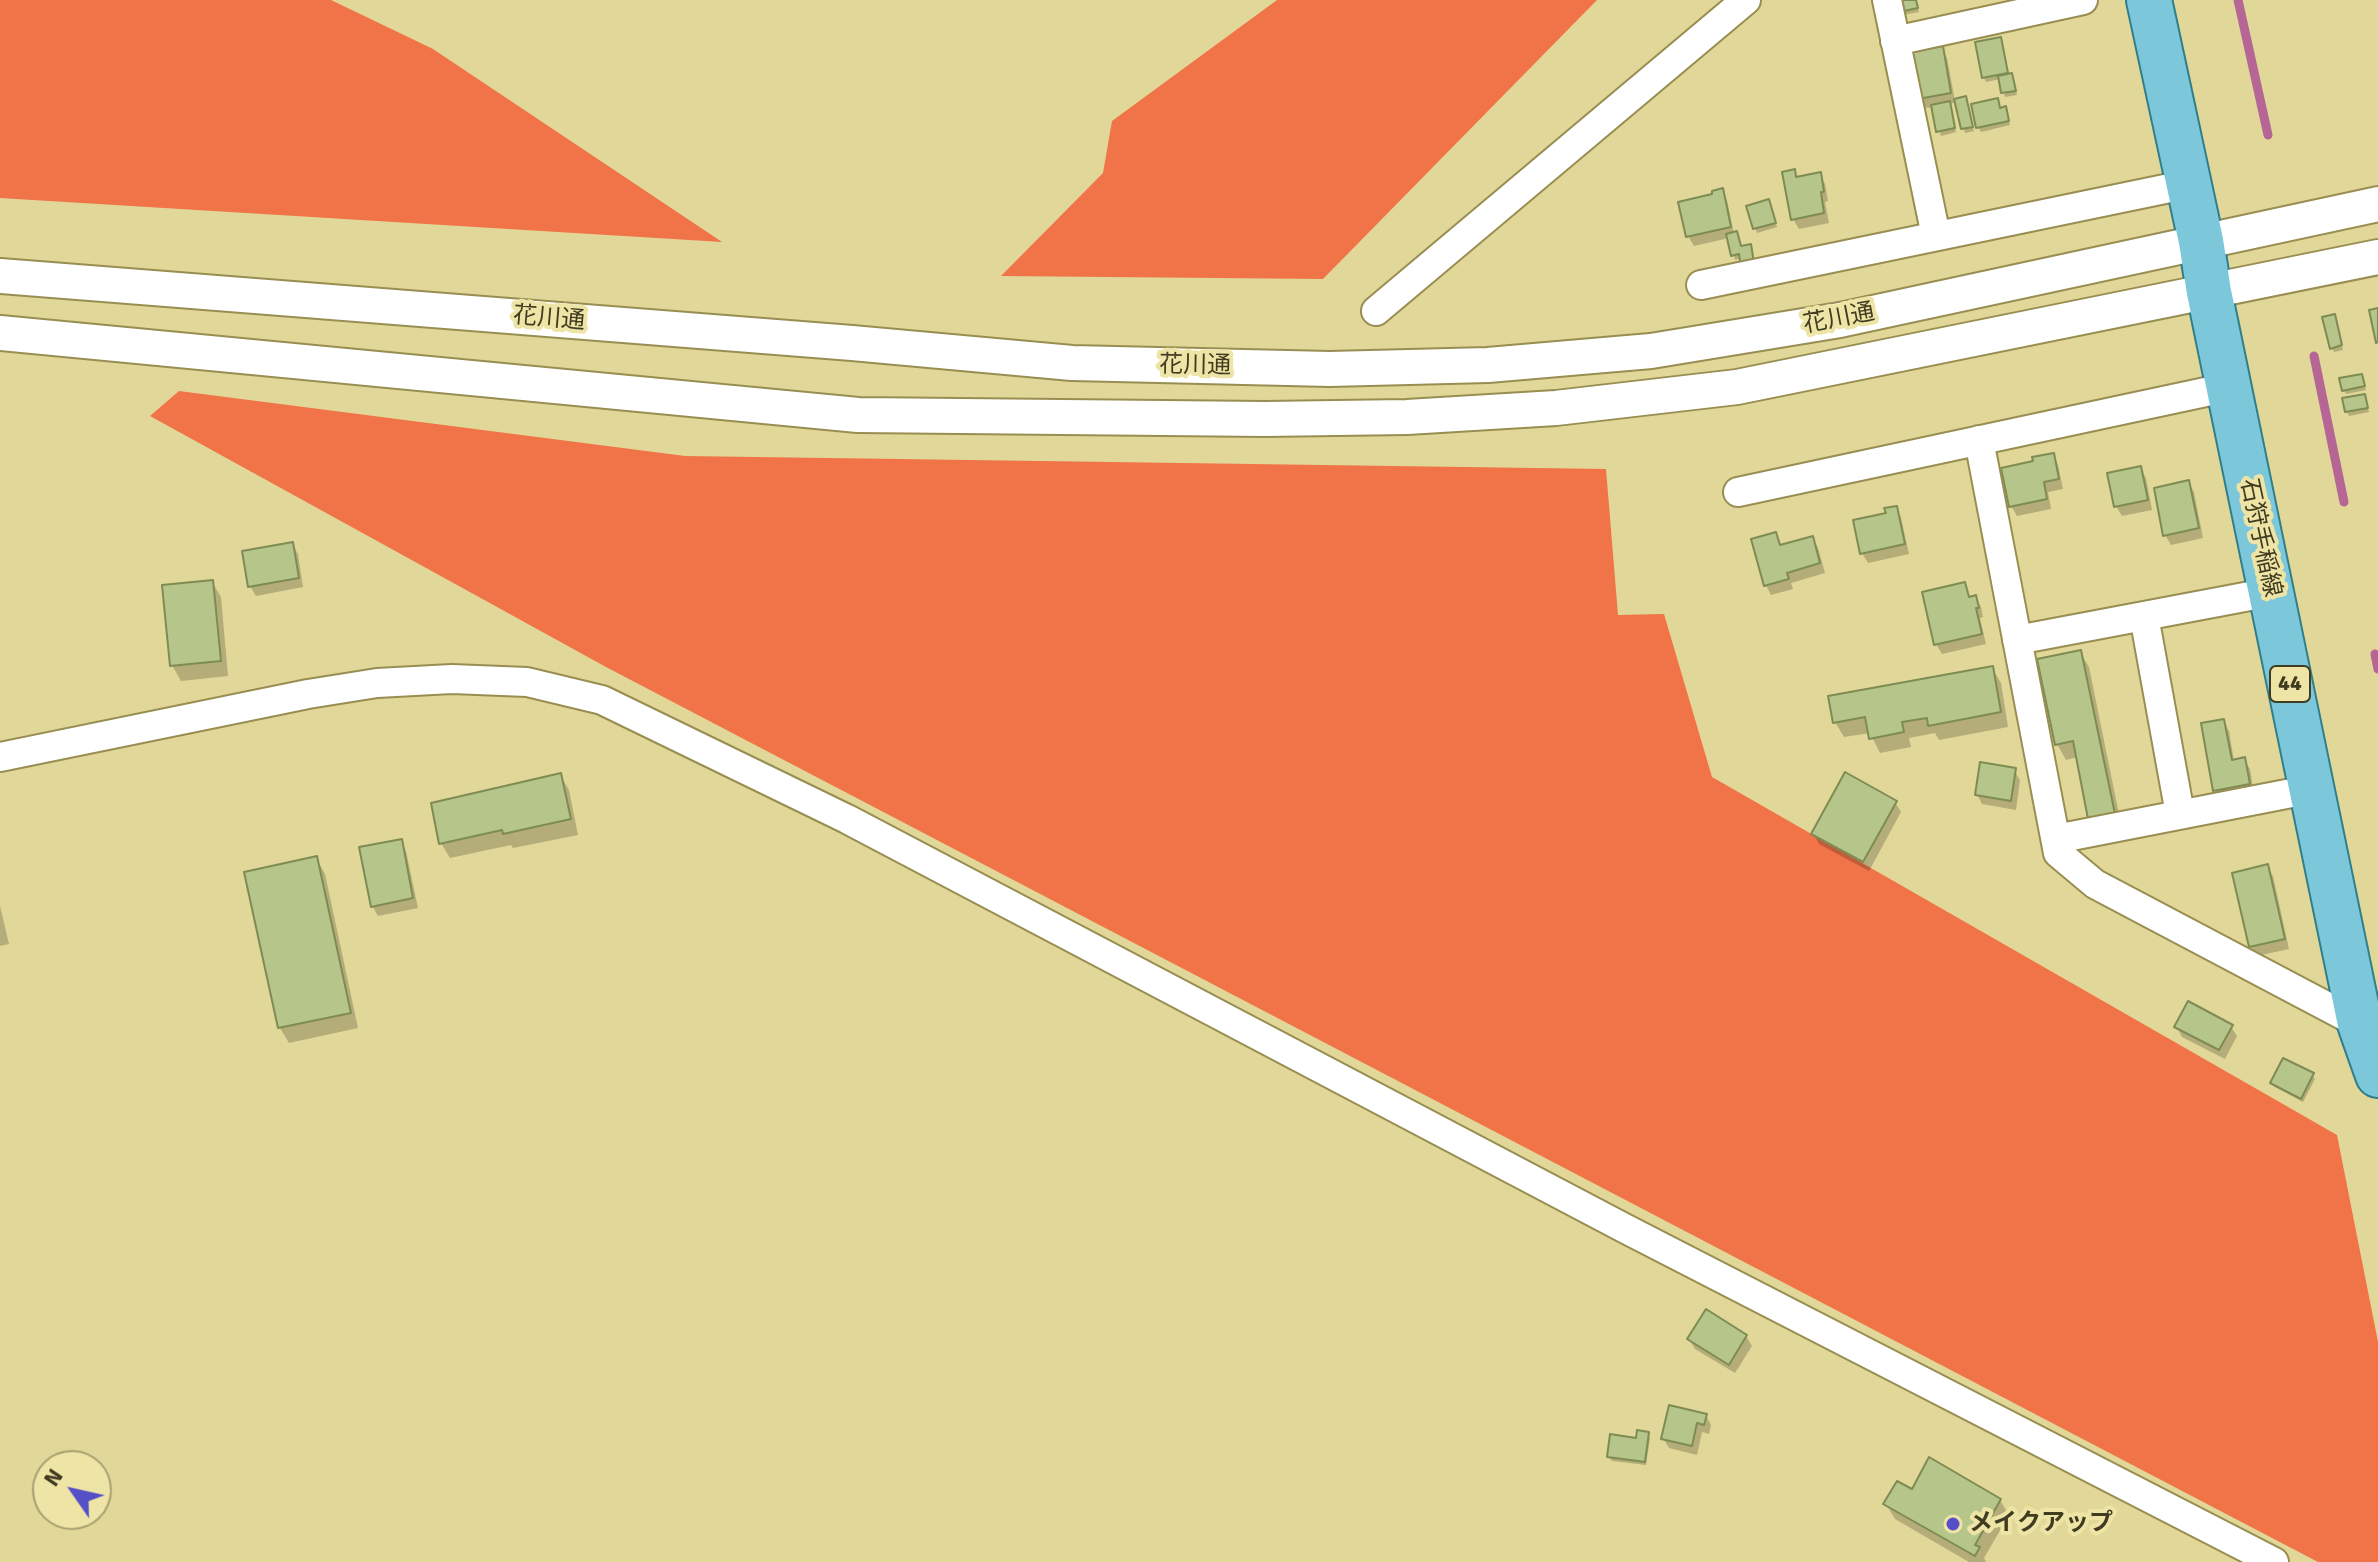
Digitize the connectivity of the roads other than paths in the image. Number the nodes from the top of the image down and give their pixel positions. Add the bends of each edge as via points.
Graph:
1 (1746, 0) edge
2 (1887, 0) edge
3 (2083, 0) edge
4 (2149, 0) edge
5 (1895, 41) junction
6 (2189, 184) junction
7 (2378, 204) edge
8 (1936, 236) junction
9 (2201, 241) junction
10 (2378, 257) edge
11 (0, 276) edge
12 (1701, 285) dead end
13 (2209, 292) junction
14 (1376, 311) dead end
15 (0, 333) edge
16 (2229, 387) junction
17 (1979, 440) junction
18 (1738, 492) dead end
19 (2271, 592) junction
20 (2144, 616) junction
21 (2017, 640) junction
22 (0, 757) edge
23 (2312, 789) junction
24 (2180, 814) junction
25 (2056, 839) junction
26 (2360, 1024) junction
27 (2378, 1075) edge
28 (2274, 1562) edge

1 - 14 street
2 - 5 street
3 - 5 street
4 - 6 main road, 石狩手稲線 / 44
5 - 8 street
6 - 8 street
6 - 9 main road, 石狩手稲線 / 44
7 - 9 street, 花川通
8 - 12 street
9 - 11 street, 花川通 via 1840,320 1651,351 1488,365 1330,369 1072,363
9 - 13 main road, 石狩手稲線 / 44
10 - 13 street, 花川通
13 - 15 street, 花川通 via 1737,387 1556,408 1407,417 858,415
13 - 16 main road, 石狩手稲線 / 44
16 - 17 street
16 - 19 main road, 石狩手稲線 / 44
17 - 18 street
17 - 21 street
19 - 20 street
19 - 23 main road, 石狩手稲線 / 44
20 - 21 street
20 - 24 street
21 - 25 street
22 - 28 street via 377,683 527,682 602,700 847,819
23 - 24 street
23 - 26 main road, 石狩手稲線 / 44
24 - 25 street
25 - 26 street via 2058,853 2095,884
26 - 27 main road, 石狩手稲線 / 44

